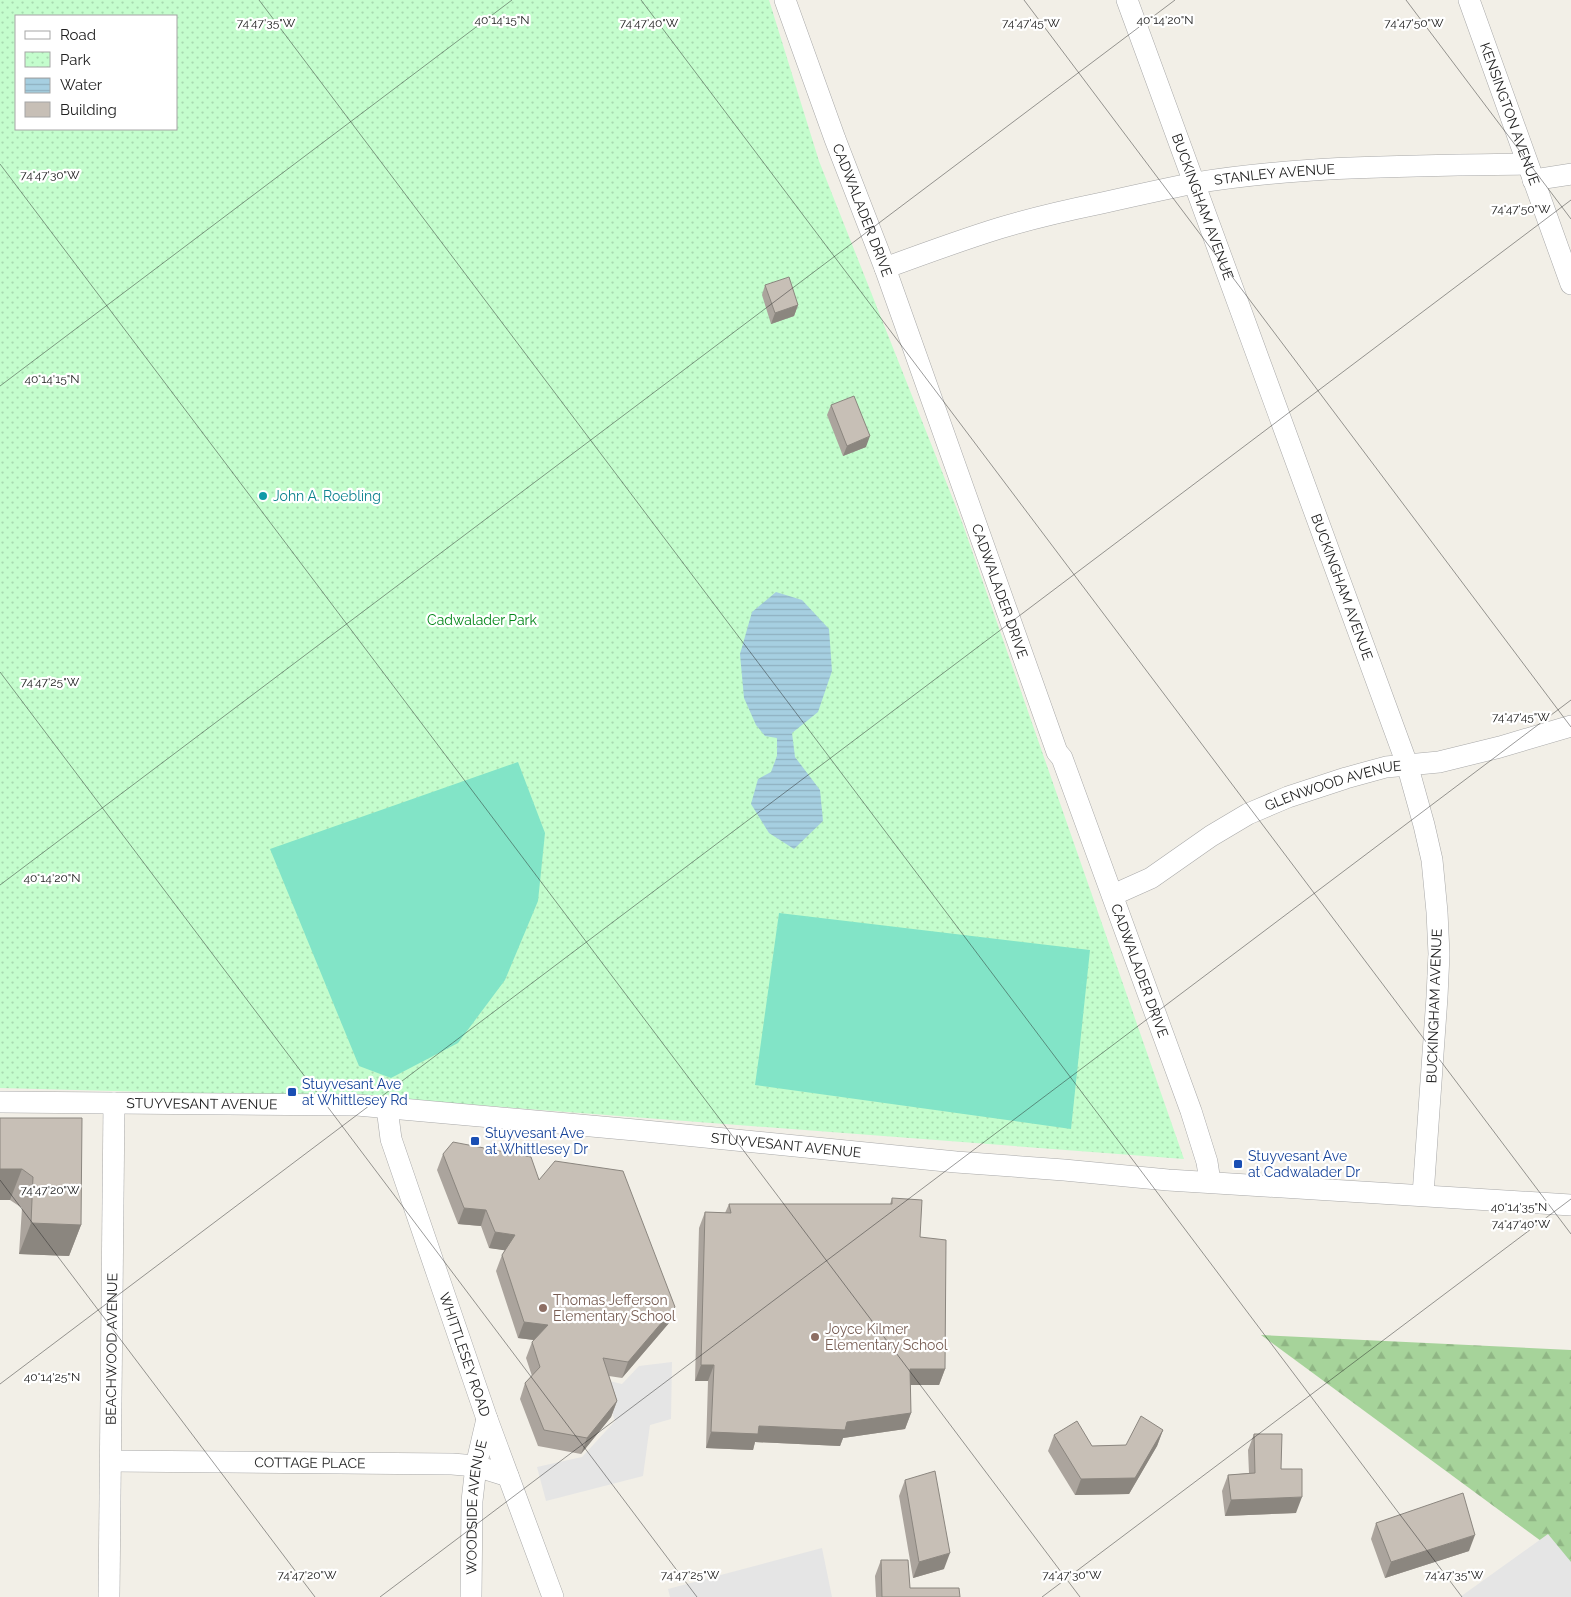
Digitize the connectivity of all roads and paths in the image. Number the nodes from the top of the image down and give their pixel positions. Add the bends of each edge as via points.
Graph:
1 (785, 0) edge
2 (1127, 0) edge
3 (1469, 0) edge
4 (1530, 172) junction
5 (1571, 174) edge
6 (1195, 184) junction
7 (885, 268) junction
8 (1571, 284) edge
9 (1571, 726) edge
10 (1407, 764) junction
11 (1113, 895) junction
12 (0, 1102) edge
13 (114, 1103) junction
14 (386, 1108) junction
15 (1210, 1182) junction
16 (1423, 1196) junction
17 (1571, 1205) edge
18 (486, 1419) junction
19 (111, 1461) junction
20 (476, 1466) junction
21 (508, 1476) junction
22 (109, 1597) edge
23 (471, 1597) edge
24 (553, 1597) edge

1 - 7 street, CADWALADER DRIVE
2 - 6 street, BUCKINGHAM AVENUE
3 - 4 street, KENSINGTON AVENUE
4 - 5 street, STANLEY AVENUE
4 - 6 street, STANLEY AVENUE via 1378,167 1261,175
4 - 8 street, KENSINGTON AVENUE
6 - 7 street, STANLEY AVENUE via 1082,207 1001,228
6 - 10 street, BUCKINGHAM AVENUE
7 - 11 street, CADWALADER DRIVE via 1057,752
9 - 10 street, GLENWOOD AVENUE via 1439,762
10 - 11 street, GLENWOOD AVENUE via 1346,778 1248,814 1151,878
10 - 16 street, BUCKINGHAM AVENUE via 1432,860 1438,920 1437,997
11 - 15 street, CADWALADER DRIVE via 1191,1111 1208,1162
12 - 13 street, STUYVESANT AVENUE
13 - 14 street, STUYVESANT AVENUE
13 - 19 street, BEACHWOOD AVENUE
14 - 15 street, STUYVESANT AVENUE via 956,1162
14 - 18 street, WHITTLESEY ROAD via 391,1139
15 - 16 street, STUYVESANT AVENUE
16 - 17 street, STUYVESANT AVENUE
18 - 20 street, WOODSIDE AVENUE
18 - 21 street, WHITTLESEY ROAD
19 - 20 street, COTTAGE PLACE
19 - 22 street, BEACHWOOD AVENUE
20 - 21 street, COTTAGE PLACE
20 - 23 street, WOODSIDE AVENUE via 472,1502
21 - 24 street, WHITTLESEY ROAD

